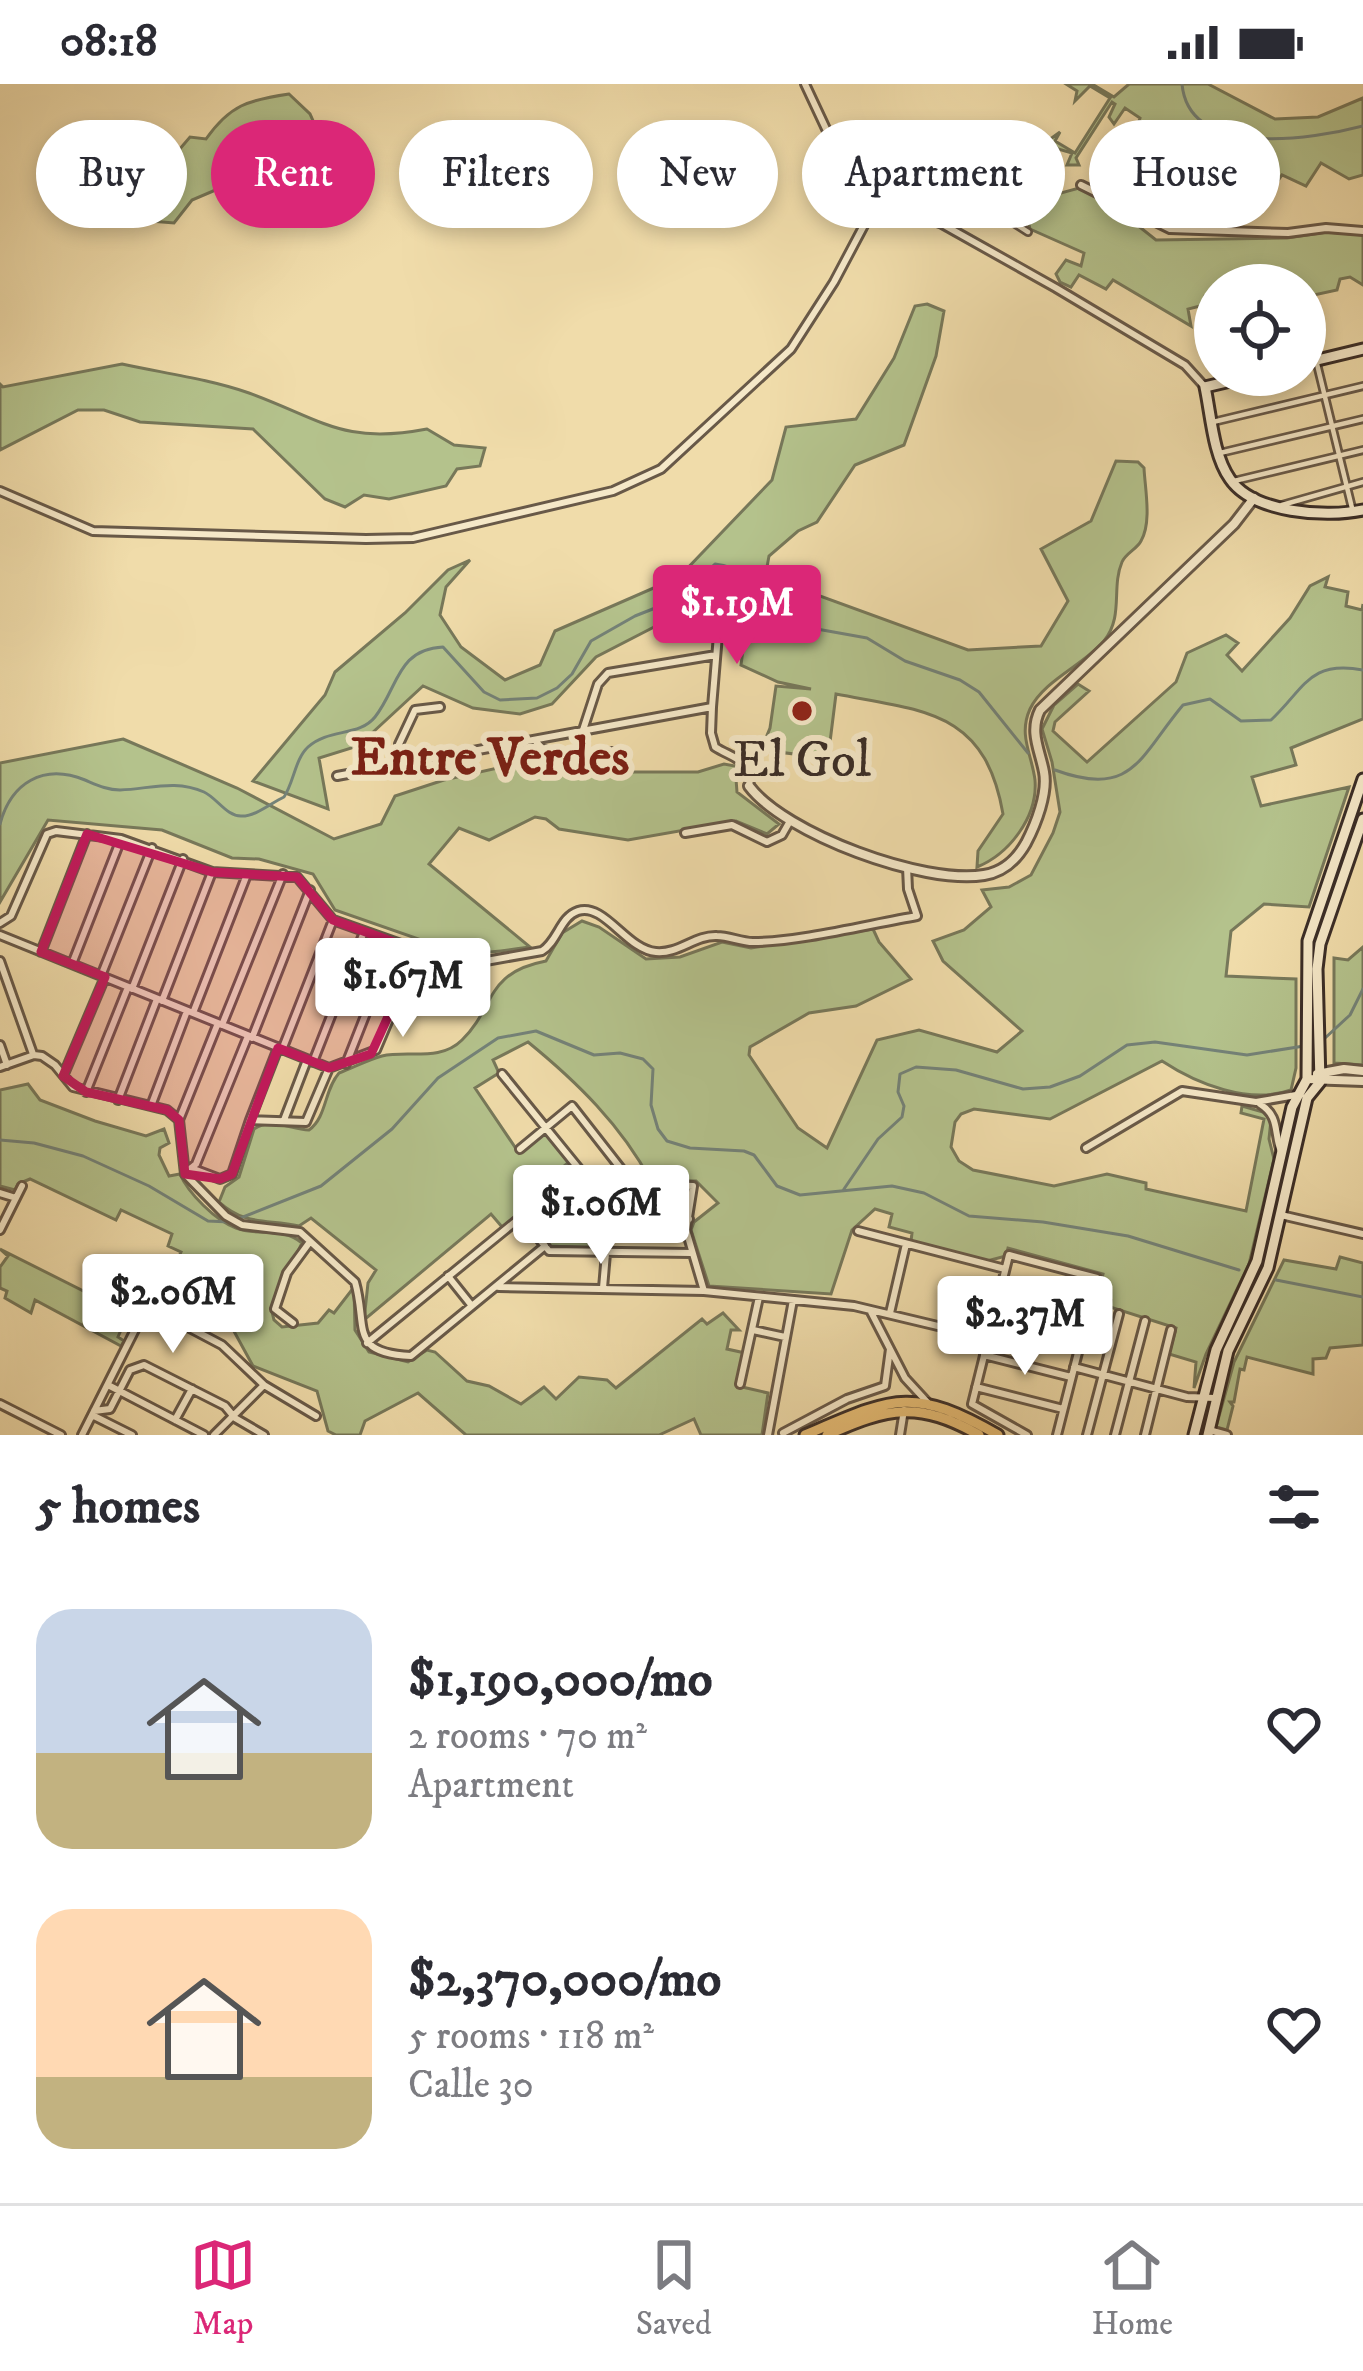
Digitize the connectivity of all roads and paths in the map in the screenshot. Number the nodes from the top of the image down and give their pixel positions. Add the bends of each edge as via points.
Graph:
1 (805, 84) edge
2 (822, 120) edge
3 (1081, 185) dead end
4 (863, 228) edge
5 (950, 228) edge
6 (1022, 228) edge
7 (1363, 231) edge
8 (1028, 232) dead end
9 (1363, 350) edge
10 (1326, 359) edge
11 (1194, 375) edge
12 (1363, 386) edge
13 (1207, 396) edge
14 (1325, 396) joint
15 (1326, 396) edge
16 (1363, 419) edge
17 (1213, 422) junction
18 (1333, 426) junction
19 (1363, 451) edge
20 (1220, 453) junction
21 (1340, 456) junction
22 (1231, 482) junction
23 (1363, 482) edge
24 (1347, 486) junction
25 (0, 491) edge
26 (1254, 498) junction
27 (1276, 507) junction
28 (1359, 512) edge
29 (719, 623) dead end
30 (716, 656) junction
31 (712, 706) junction
32 (440, 707) dead end
33 (583, 730) junction
34 (535, 740) junction
35 (612, 752) dead end
36 (403, 766) junction
37 (337, 776) dead end
38 (1363, 778) edge
39 (749, 786) joint
40 (1363, 818) edge
41 (790, 821) junction
42 (685, 833) dead end
43 (87, 834) junction
44 (121, 839) junction
45 (152, 848) junction
46 (183, 860) junction
47 (907, 867) junction
48 (1338, 869) junction
49 (212, 872) junction
50 (283, 874) junction
51 (246, 877) junction
52 (310, 889) junction
53 (333, 920) junction
54 (0, 923) edge
55 (364, 932) junction
56 (0, 935) edge
57 (394, 942) junction
58 (418, 950) junction
59 (41, 952) junction
60 (0, 961) edge
61 (72, 964) junction
62 (103, 977) junction
63 (130, 988) junction
64 (160, 1000) junction
65 (190, 1012) junction
66 (220, 1024) junction
67 (250, 1037) junction
68 (0, 1046) edge
69 (280, 1049) junction
70 (34, 1055) junction
71 (310, 1061) junction
72 (346, 1064) junction
73 (3, 1066) edge
74 (328, 1068) junction
75 (1316, 1071) junction
76 (1363, 1071) edge
77 (502, 1074) dead end
78 (63, 1076) junction
79 (1363, 1081) edge
80 (86, 1092) junction
81 (1296, 1096) junction
82 (118, 1100) junction
83 (1256, 1102) junction
84 (151, 1106) junction
85 (179, 1120) junction
86 (250, 1120) junction
87 (284, 1120) junction
88 (545, 1129) junction
89 (1086, 1148) dead end
90 (520, 1149) dead end
91 (1282, 1155) junction
92 (188, 1171) junction
93 (617, 1183) junction
94 (22, 1186) dead end
95 (549, 1188) dead end
96 (0, 1193) edge
97 (16, 1198) junction
98 (609, 1212) junction
99 (1281, 1215) junction
100 (689, 1219) junction
101 (0, 1230) edge
102 (858, 1231) dead end
103 (1363, 1234) edge
104 (309, 1243) junction
105 (906, 1244) junction
106 (545, 1246) junction
107 (604, 1252) junction
108 (692, 1253) junction
109 (169, 1262) dead end
110 (1005, 1270) junction
111 (448, 1276) junction
112 (496, 1287) junction
113 (603, 1288) junction
114 (1000, 1289) junction
115 (704, 1291) junction
116 (759, 1297) junction
117 (793, 1300) junction
118 (472, 1306) junction
119 (869, 1309) junction
120 (1088, 1312) junction
121 (890, 1313) junction
122 (1119, 1313) dead end
123 (169, 1317) dead end
124 (1145, 1321) dead end
125 (992, 1322) junction
126 (293, 1323) dead end
127 (752, 1330) junction
128 (1172, 1330) dead end
129 (785, 1337) junction
130 (988, 1338) junction
131 (368, 1343) junction
132 (1079, 1345) junction
133 (890, 1349) junction
134 (984, 1355) junction
135 (1074, 1367) junction
136 (1103, 1375) junction
137 (1071, 1377) junction
138 (1129, 1381) junction
139 (740, 1384) dead end
140 (108, 1385) junction
141 (264, 1385) junction
142 (976, 1387) junction
143 (1156, 1388) junction
144 (192, 1389) junction
145 (119, 1390) junction
146 (1202, 1397) junction
147 (1215, 1398) junction
148 (928, 1403) junction
149 (0, 1404) edge
150 (1063, 1409) junction
151 (904, 1410) junction
152 (93, 1413) junction
153 (316, 1416) dead end
154 (235, 1418) junction
155 (175, 1420) junction
156 (1209, 1432) edge
157 (783, 1433) edge
158 (61, 1435) edge
159 (82, 1435) edge
160 (132, 1435) edge
161 (204, 1435) edge
162 (214, 1435) edge
163 (264, 1435) edge
164 (768, 1435) edge
165 (805, 1435) edge
166 (827, 1435) edge
167 (900, 1435) edge
168 (979, 1435) edge
169 (998, 1435) edge
170 (1027, 1435) edge
171 (1057, 1435) edge
172 (1087, 1435) edge
173 (1115, 1435) edge
174 (1145, 1435) edge
175 (1194, 1435) edge
176 (1227, 1435) edge

1 - 2 street
3 - 7 street via 1170,229
4 - 25 street via 790,349 661,469 613,491 413,538 93,531
5 - 11 street
6 - 8 street
9 - 10 main road
12 - 15 street
13 - 17 main road
14 - 17 street
14 - 18 street
16 - 18 street
17 - 20 main road
18 - 20 street
18 - 21 street
19 - 21 street
20 - 22 main road
21 - 22 street
21 - 24 street
22 - 26 main road
23 - 24 street
24 - 27 street
24 - 28 street
26 - 27 main road
26 - 47 street via 1040,710 1034,729 1045,784 1018,856 984,875
27 - 28 main road
29 - 30 street
30 - 31 street
30 - 33 street via 608,673
31 - 33 street
31 - 39 street via 715,747 746,766
32 - 36 street via 415,710 399,744
33 - 34 street
34 - 35 street via 555,756
34 - 36 street
36 - 37 street
38 - 48 main road
39 - 41 street
40 - 48 main road
41 - 42 street via 767,842 732,825
41 - 47 street
43 - 44 street
43 - 54 street via 47,835 16,908
43 - 59 street
44 - 45 street
44 - 61 street
45 - 46 street
45 - 62 street
46 - 49 street
46 - 63 street
47 - 58 street via 917,916 751,942 709,937 672,953 632,943 586,909 569,916 542,951 469,964
48 - 75 main road via 1312,990
49 - 51 street
49 - 64 street
50 - 51 street
50 - 52 street
50 - 66 street
51 - 65 street
52 - 53 street
52 - 67 street
53 - 55 street
53 - 69 street
55 - 57 street
55 - 71 street
56 - 59 street
57 - 58 street
57 - 72 street
58 - 72 street via 376,1050
59 - 61 street
60 - 70 street
61 - 62 street
62 - 63 street
62 - 78 street
63 - 64 street
63 - 80 street
64 - 65 street
64 - 82 street
65 - 66 street
65 - 84 street
66 - 67 street
66 - 85 street
67 - 69 street
67 - 92 street
68 - 73 street
69 - 71 street
69 - 86 street
70 - 73 street
70 - 78 street
71 - 74 street
71 - 87 street
72 - 74 street
74 - 87 street via 306,1122
75 - 76 street
75 - 79 street
75 - 81 main road
75 - 99 main road
77 - 88 street
78 - 80 street
80 - 82 street
81 - 83 street
81 - 91 main road
82 - 84 street
83 - 89 street via 1182,1091
83 - 91 street via 1278,1125
84 - 85 street
85 - 92 street
86 - 87 street
86 - 92 street via 232,1174 220,1180
88 - 90 street
88 - 93 street via 572,1106 622,1170
88 - 98 street
91 - 146 main road via 1257,1262
92 - 104 street via 226,1216 288,1228
93 - 98 street
93 - 100 street via 693,1186
94 - 97 street
95 - 107 street
96 - 97 street
97 - 101 street
98 - 100 street
98 - 107 street
99 - 103 street
99 - 147 main road via 1263,1284 1228,1351
100 - 108 street
102 - 105 street
104 - 126 street via 275,1309
104 - 131 street via 356,1282
105 - 110 street
105 - 121 street
106 - 107 street
106 - 111 street via 521,1217
106 - 112 street
107 - 108 street
107 - 113 street
108 - 115 street
109 - 140 street
110 - 114 street
110 - 120 street via 1010,1255 1097,1278
111 - 118 street
111 - 131 street
112 - 113 street
112 - 118 street
113 - 115 street
114 - 120 street
114 - 125 street
115 - 116 street
116 - 117 street
116 - 127 street
117 - 119 street
117 - 129 street
118 - 131 street via 411,1356 384,1355
119 - 121 street
119 - 133 street
120 - 132 street
121 - 130 street
122 - 136 street
123 - 141 street via 222,1345
124 - 138 street
125 - 130 street
125 - 132 street
127 - 129 street
127 - 139 street
128 - 143 street
129 - 164 street
130 - 134 street
132 - 135 street
133 - 148 street
133 - 157 street via 884,1386
134 - 137 street
134 - 142 street
135 - 136 street
135 - 137 street
136 - 138 street
136 - 172 street
137 - 150 street
138 - 143 street
138 - 173 street
140 - 145 street
140 - 152 street
141 - 153 street
141 - 154 street
142 - 150 street
142 - 170 street via 972,1404
143 - 146 street
143 - 174 street
144 - 145 street via 139,1365
144 - 154 street
144 - 155 street
145 - 152 street via 107,1412
145 - 155 street
146 - 147 street
146 - 175 main road
147 - 156 main road
148 - 165 main road via 876,1404
148 - 169 main road
149 - 158 street
150 - 171 street
151 - 166 main road
151 - 167 street
151 - 168 main road via 943,1416
152 - 159 street
152 - 160 street
154 - 162 street
154 - 163 street
155 - 161 street
156 - 176 street

